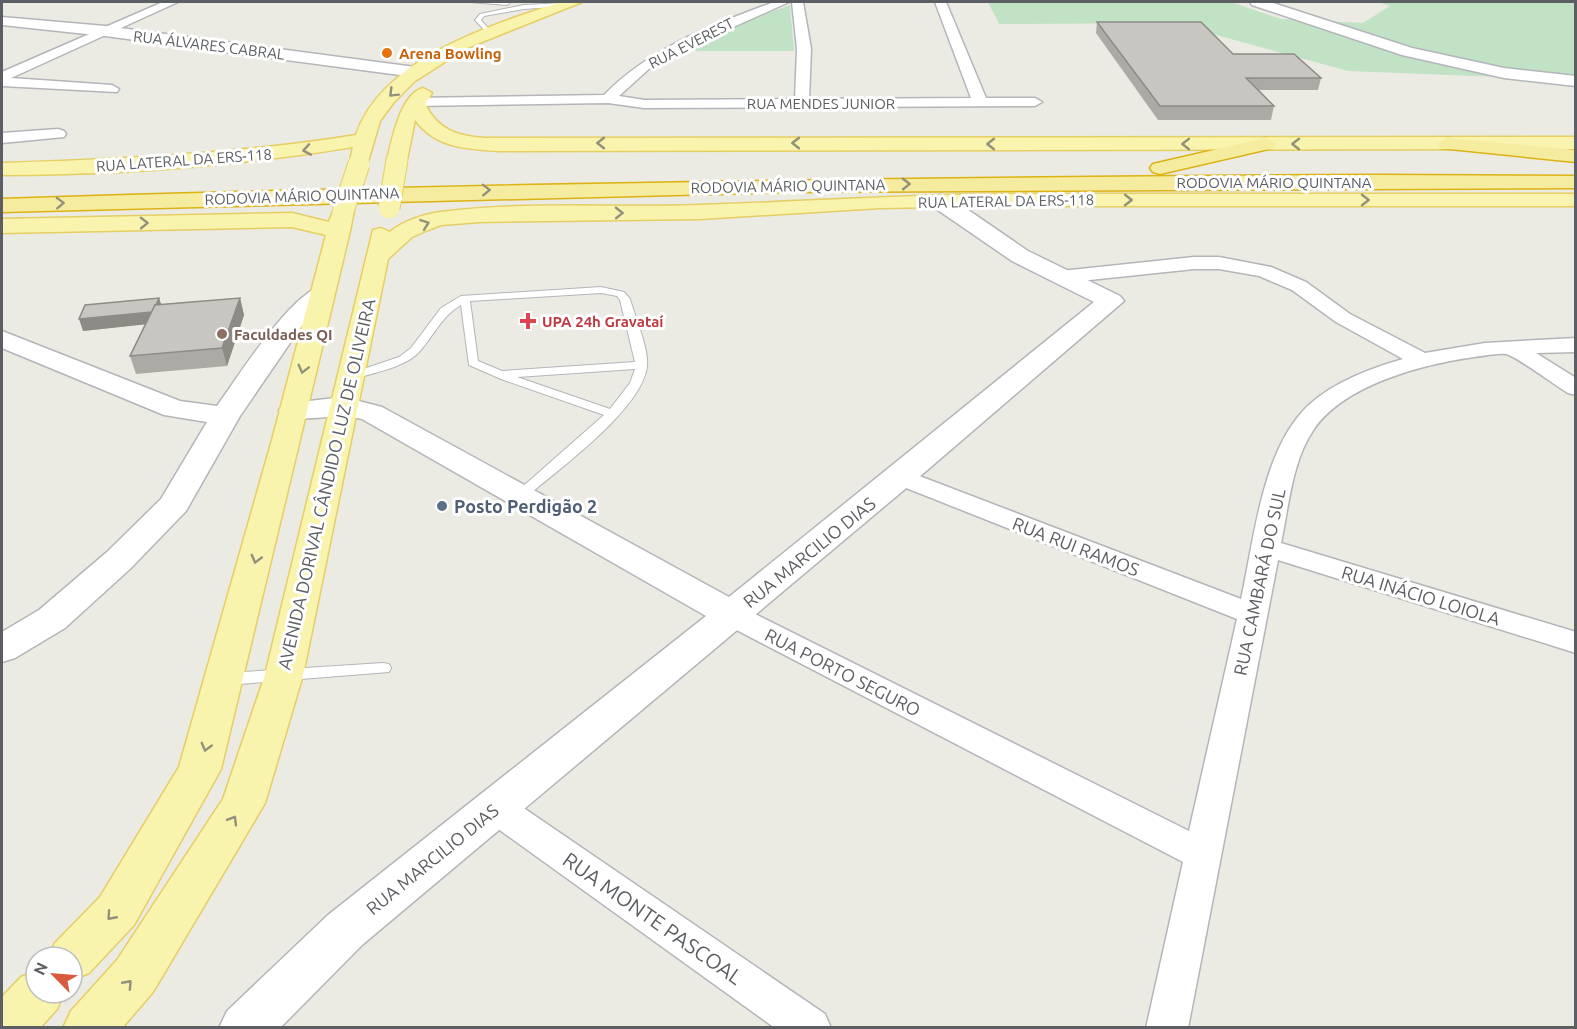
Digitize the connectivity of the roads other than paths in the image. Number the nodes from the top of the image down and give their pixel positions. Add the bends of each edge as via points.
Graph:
1 (172, 2) edge
2 (473, 2) edge
3 (783, 2) edge
4 (798, 2) edge
5 (941, 2) edge
6 (1257, 2) edge
7 (577, 3) edge
8 (524, 6) junction
9 (2, 21) edge
10 (105, 31) junction
11 (489, 33) junction
12 (415, 72) junction
13 (2, 79) edge
14 (1575, 81) edge
15 (112, 89) dead end
16 (608, 99) junction
17 (415, 102) junction
18 (980, 102) junction
19 (1035, 102) dead end
20 (802, 103) junction
21 (58, 134) dead end
22 (2, 138) edge
23 (365, 139) junction
24 (1575, 143) edge
25 (1266, 144) junction
26 (1447, 144) junction
27 (1575, 156) edge
28 (1160, 168) junction
29 (2, 169) edge
30 (1575, 169) edge
31 (1193, 182) junction
32 (1575, 182) edge
33 (701, 187) junction
34 (2, 188) edge
35 (1325, 200) junction
36 (1575, 200) edge
37 (940, 201) junction
38 (880, 202) junction
39 (2, 206) edge
40 (341, 221) junction
41 (2, 226) edge
42 (377, 256) junction
43 (1146, 270) junction
44 (1061, 277) junction
45 (322, 293) junction
46 (465, 298) junction
47 (1111, 302) junction
48 (2, 339) edge
49 (1575, 345) edge
50 (1513, 348) junction
51 (1420, 359) junction
52 (642, 364) junction
53 (500, 375) junction
54 (1575, 388) edge
55 (346, 391) junction
56 (294, 410) junction
57 (612, 414) junction
58 (225, 416) junction
59 (900, 477) junction
60 (519, 496) junction
61 (1266, 547) junction
62 (1252, 614) junction
63 (732, 615) junction
64 (1575, 643) edge
65 (2, 649) edge
66 (383, 668) dead end
67 (284, 675) junction
68 (225, 680) junction
69 (496, 808) junction
70 (1201, 854) junction
71 (84, 945) edge
72 (28, 1005) edge
73 (6, 1028) edge
74 (89, 1028) edge
75 (245, 1028) edge
76 (810, 1028) edge
77 (1167, 1028) edge

1 - 10 street
2 - 8 lane
3 - 16 street, RUA EVEREST via 696,38 657,59 632,75
4 - 20 street via 804,49
5 - 18 street
6 - 14 street via 1408,52 1504,73
7 - 8 lane
7 - 11 main road
7 - 17 main road, AVENIDA DORIVAL CÂNDIDO LUZ DE OLIVEIRA via 469,53 437,75
8 - 11 lane via 482,15 478,20
9 - 10 street, RUA ÁLVARES CABRAL
10 - 12 street, RUA ÁLVARES CABRAL
10 - 13 street
11 - 12 main road
12 -> 23 main road via 370,122
13 - 15 street
16 - 17 street, RUA MENDES JUNIOR
16 - 20 street, RUA MENDES JUNIOR via 644,104
25 -> 17 main road via 462,143 440,136 428,127
17 - 42 main road, AVENIDA DORIVAL CÂNDIDO LUZ DE OLIVEIRA, bridge via 406,120
18 - 19 street, RUA MENDES JUNIOR
18 - 20 street, RUA MENDES JUNIOR
21 - 22 street
23 -> 29 main road, RUA LATERAL DA ERS-118 via 232,159
23 - 40 main road, bridge
24 - 26 main road
26 -> 25 main road
25 - 28 highway
26 - 27 highway
28 - 30 highway, RODOVIA MÁRIO QUINTANA
28 - 34 highway, RODOVIA MÁRIO QUINTANA via 647,170
31 - 32 highway, RODOVIA MÁRIO QUINTANA
33 -> 31 highway, RODOVIA MÁRIO QUINTANA
31 - 35 highway
33 - 38 highway
39 -> 33 highway, RODOVIA MÁRIO QUINTANA
35 -> 36 main road, RUA LATERAL DA ERS-118
37 -> 35 main road, RUA LATERAL DA ERS-118
37 - 38 main road, RUA LATERAL DA ERS-118
37 - 44 street via 990,237
42 -> 38 main road, RUA LATERAL DA ERS-118 via 404,232 438,219 700,212
41 -> 40 main road
40 - 45 main road
42 - 55 main road, AVENIDA DORIVAL CÂNDIDO LUZ DE OLIVEIRA
43 - 44 street
43 - 47 street, RUA MARCILIO DIAS
43 - 51 street via 1219,263 1264,271 1299,286 1343,318
44 - 47 street
45 -> 56 main road
45 - 58 street via 294,319
46 - 52 lane via 601,290 620,294 625,299
46 - 53 lane via 474,363
46 - 55 lane via 445,310 415,350
47 - 59 street, RUA MARCILIO DIAS
48 - 58 street via 174,409
49 - 50 street, RUA CAMBARÁ DO SUL
50 - 51 street, RUA CAMBARÁ DO SUL
50 - 54 street
51 - 61 street, RUA CAMBARÁ DO SUL via 1356,384 1305,423 1281,477
52 - 53 lane
52 - 57 lane via 634,388
53 - 57 lane
55 - 56 street, RUA PORTO SEGURO
55 - 60 street, RUA PORTO SEGURO via 372,413
55 - 67 main road, AVENIDA DORIVAL CÂNDIDO LUZ DE OLIVEIRA
56 -> 68 main road
57 - 60 lane
58 - 65 street via 174,504 119,560 52,618
59 - 62 street, RUA RUI RAMOS
59 - 63 street, RUA MARCILIO DIAS
60 - 63 street, RUA PORTO SEGURO
61 - 62 street, RUA CAMBARÁ DO SUL
61 - 64 street, RUA INÁCIO LOIOLA
62 - 70 street, RUA CAMBARÁ DO SUL
63 - 69 street, RUA MARCILIO DIAS
63 - 70 street, RUA PORTO SEGURO
66 - 67 lane
67 - 68 lane
74 -> 67 main road, AVENIDA DORIVAL CÂNDIDO LUZ DE OLIVEIRA via 135,976 243,803
68 -> 71 main road via 200,769 117,911
69 - 75 street, RUA MARCILIO DIAS via 345,930
69 - 76 street, RUA MONTE PASCOAL
70 - 77 street, RUA CAMBARÁ DO SUL
72 - 73 main road

